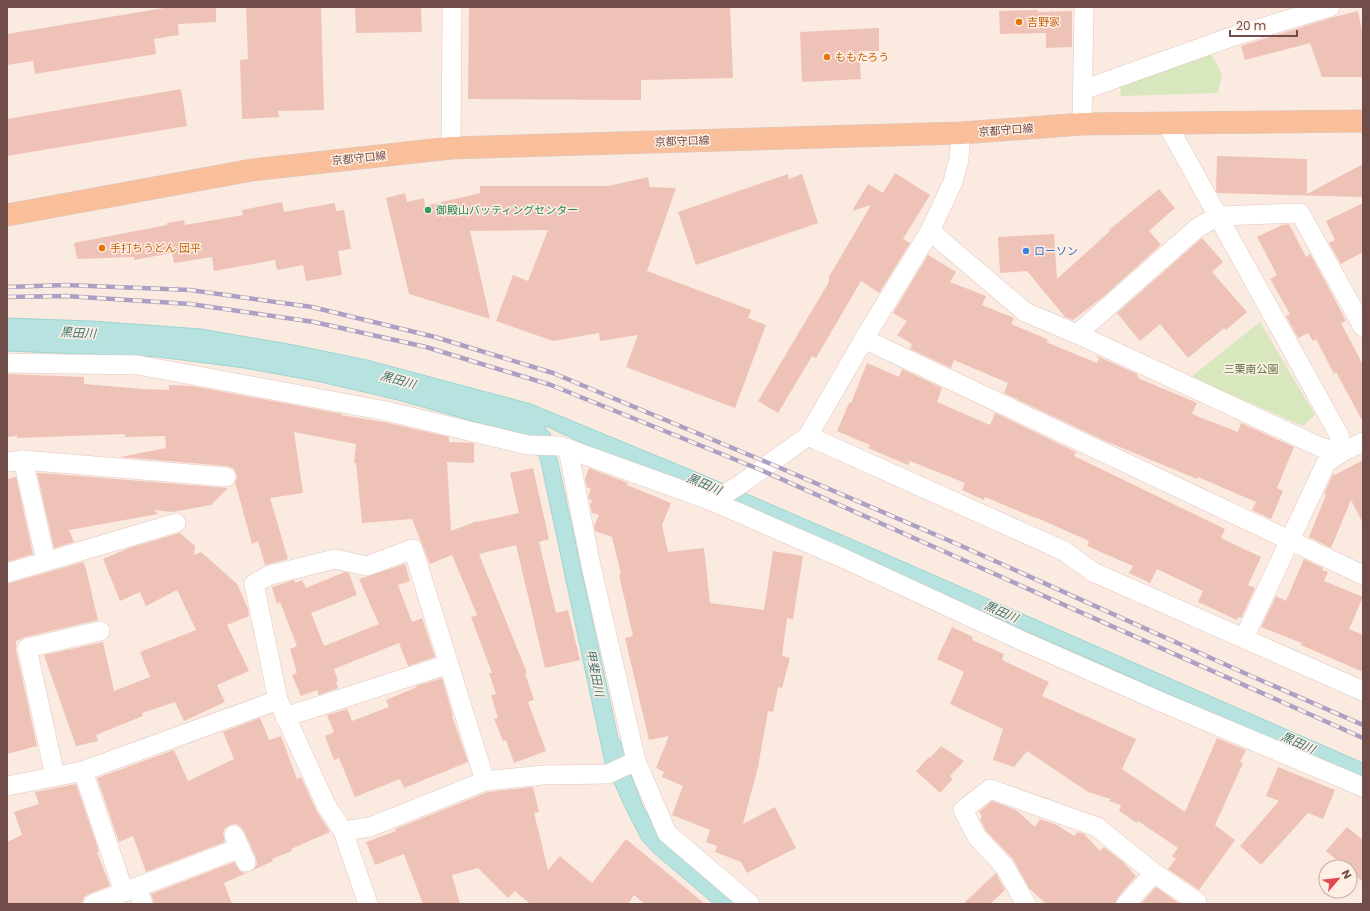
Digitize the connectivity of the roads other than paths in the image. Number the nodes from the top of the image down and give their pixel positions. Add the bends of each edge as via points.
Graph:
1 (452, 7) edge
2 (1084, 7) edge
3 (1330, 7) edge
4 (1083, 90) junction
5 (1363, 121) edge
6 (1082, 124) junction
7 (1166, 124) junction
8 (961, 133) junction
9 (451, 148) junction
10 (7, 215) edge
11 (1218, 216) junction
12 (930, 231) junction
13 (1363, 327) edge
14 (1077, 334) junction
15 (864, 339) junction
16 (7, 363) edge
17 (808, 436) junction
18 (1363, 442) edge
19 (564, 448) junction
20 (1342, 452) junction
21 (15, 461) edge
22 (226, 477) dead end
23 (716, 499) junction
24 (176, 523) dead end
25 (1290, 541) junction
26 (46, 561) junction
27 (7, 573) edge
28 (1363, 575) edge
29 (100, 631) dead end
30 (1244, 638) junction
31 (449, 664) junction
32 (1363, 691) edge
33 (281, 709) junction
34 (633, 762) junction
35 (83, 771) junction
36 (55, 776) junction
37 (485, 781) junction
38 (7, 786) edge
39 (1363, 787) edge
40 (343, 831) junction
41 (240, 848) dead end
42 (1154, 873) junction
43 (134, 894) edge
44 (1197, 902) dead end
45 (93, 904) edge
46 (368, 904) edge
47 (750, 904) edge
48 (1026, 904) edge
49 (1126, 904) edge

1 - 9 street
2 - 4 street
3 - 4 street via 1232,37
4 - 6 street
5 - 7 main road, 京都守口線
6 - 7 main road, 京都守口線
6 - 8 main road, 京都守口線
7 - 11 street
8 - 9 main road, 京都守口線
8 - 12 street via 959,159 953,182
9 - 10 main road, 京都守口線 via 252,170
11 - 13 street via 1300,214
11 - 14 street via 1197,228
11 - 20 street via 1339,435
12 - 14 street via 1025,312
12 - 15 street
14 - 20 street via 1320,448
15 - 17 street
15 - 25 street
16 - 19 street via 138,365 386,411 528,444
17 - 23 street
17 - 30 street via 1064,551 1093,572
18 - 20 street
19 - 23 street
19 - 34 street
20 - 25 street via 1326,463
21 - 22 street
21 - 26 street
23 - 39 street via 1020,640
24 - 26 street
25 - 28 street
25 - 30 street
26 - 27 street
29 - 36 street via 27,648
30 - 32 street
31 - 33 street
31 - 33 street via 413,549 367,566 335,559 270,575 254,584
31 - 37 street
33 - 35 street
33 - 40 street via 326,804
34 - 37 street via 608,774 543,774
34 - 47 street via 667,833
35 - 36 street
35 - 43 street
36 - 38 street
37 - 40 street via 370,827
40 - 46 street
41 - 43 street
42 - 44 street
42 - 48 street via 1098,827 990,789 963,810 977,837 1005,867
42 - 49 street
43 - 45 street

